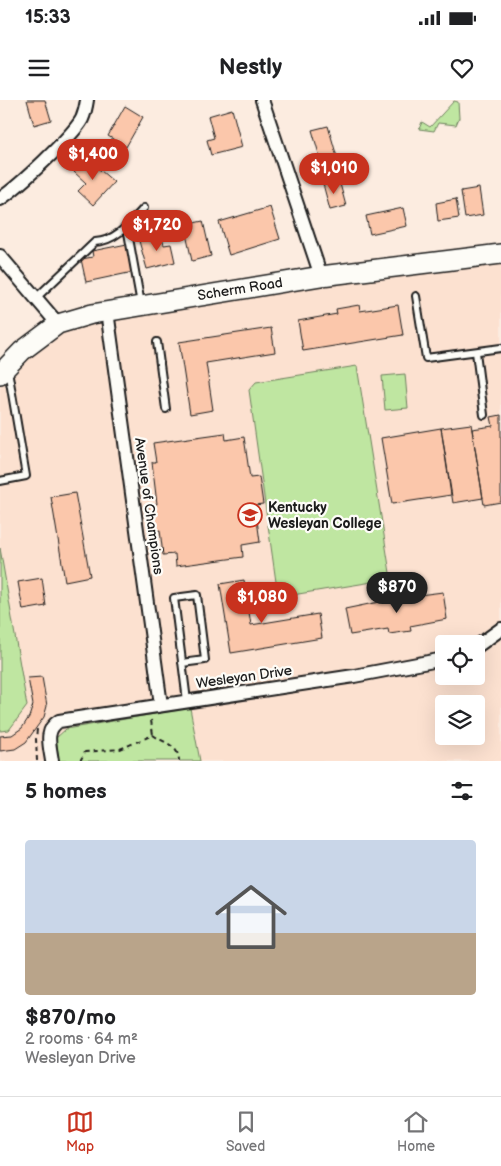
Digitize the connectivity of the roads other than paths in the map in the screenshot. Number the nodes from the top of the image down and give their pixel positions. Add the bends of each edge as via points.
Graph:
1 (87, 100) edge
2 (262, 100) edge
3 (0, 199) edge
4 (144, 208) dead end
5 (127, 227) junction
6 (501, 254) edge
7 (0, 256) edge
8 (321, 276) junction
9 (416, 296) dead end
10 (36, 298) junction
11 (141, 305) junction
12 (107, 311) junction
13 (58, 324) junction
14 (157, 342) dead end
15 (501, 348) edge
16 (476, 352) junction
17 (4, 370) edge
18 (166, 409) dead end
19 (484, 415) dead end
20 (0, 481) edge
21 (501, 629) edge
22 (485, 641) edge
23 (435, 661) edge
24 (182, 663) junction
25 (187, 701) junction
26 (161, 705) junction
27 (52, 761) edge

1 - 3 street via 86,110 71,132
2 - 8 street
4 - 5 lane
5 - 10 lane via 106,241 95,242
5 - 11 lane
6 - 8 street, Scherm Road
7 - 10 street
8 - 11 street, Scherm Road
9 - 16 lane via 426,358
10 - 13 street
11 - 12 street, Scherm Road
12 - 13 street, Scherm Road
12 - 26 street, Avenue of Champions
13 - 17 street, Scherm Road via 22,350
14 - 18 lane
15 - 16 lane
16 - 19 lane
17 - 20 lane via 26,476
21 - 22 street
23 - 25 street, Wesleyan Drive
24 - 24 lane via 205,660 197,595 174,598
24 - 25 lane
25 - 26 street, Wesleyan Drive
26 - 27 street, Wesleyan Drive via 59,721 52,728 49,739

